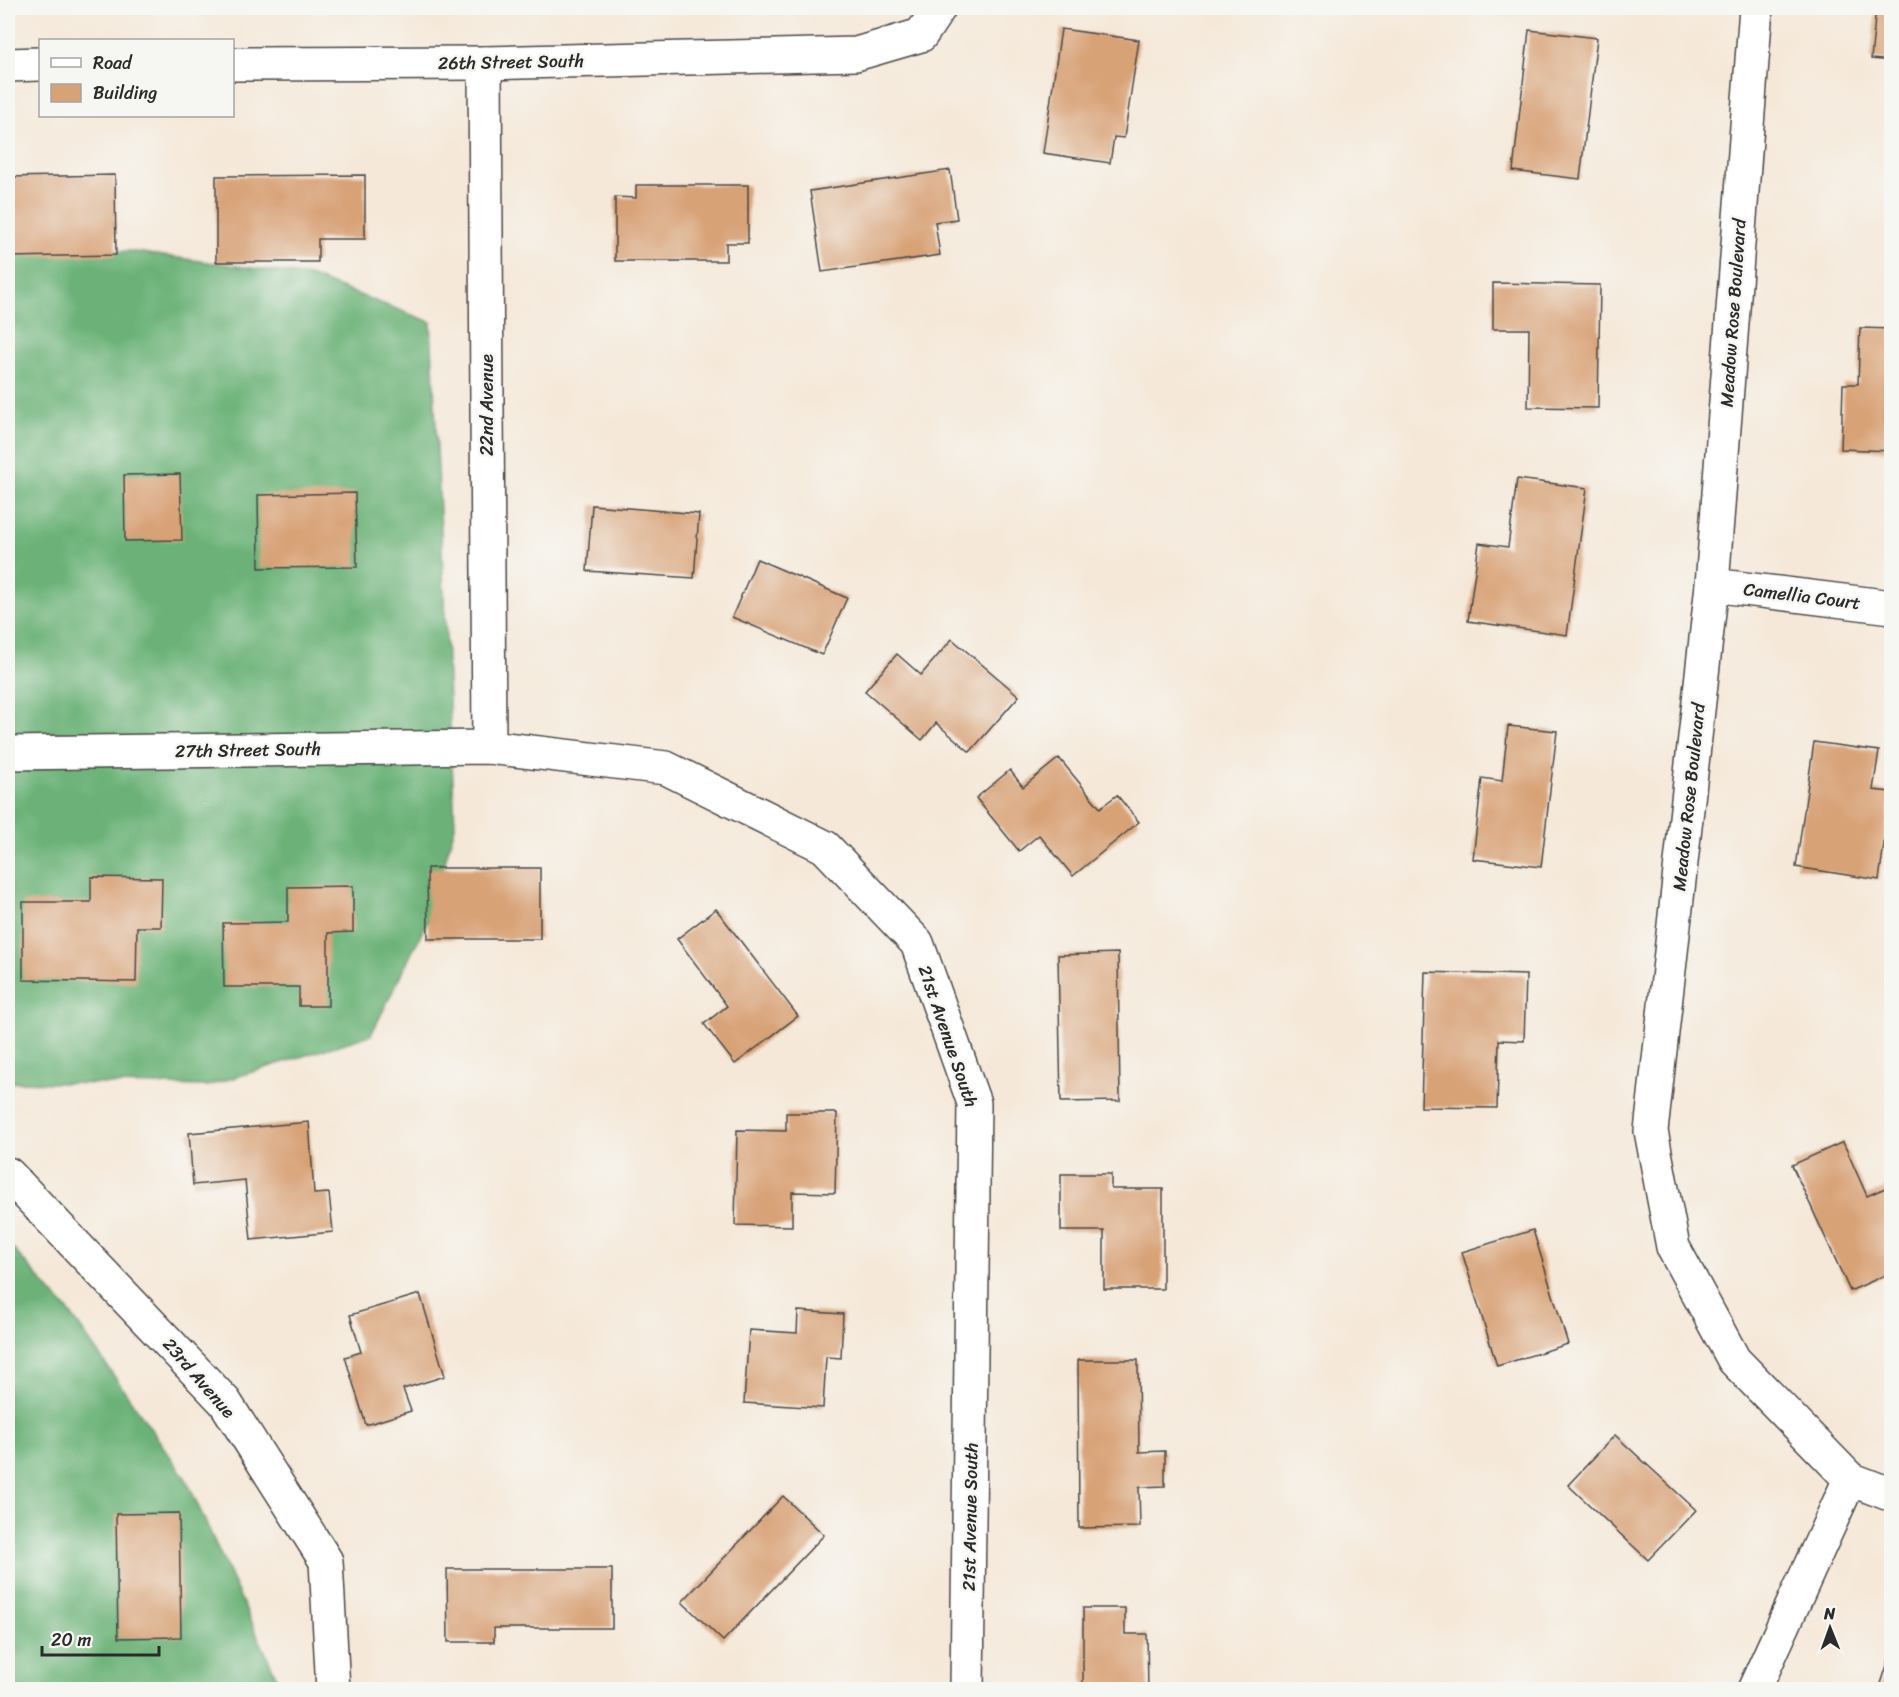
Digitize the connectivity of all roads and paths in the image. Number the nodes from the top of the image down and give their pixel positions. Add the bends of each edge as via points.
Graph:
1 (939, 8) edge
2 (1756, 8) edge
3 (485, 63) junction
4 (8, 64) edge
5 (39, 64) edge
6 (234, 64) edge
7 (1712, 585) junction
8 (1892, 607) edge
9 (489, 747) junction
10 (8, 753) edge
11 (8, 1174) edge
12 (1850, 1479) junction
13 (1892, 1495) edge
14 (333, 1689) edge
15 (968, 1689) edge
16 (1754, 1689) edge

1 - 3 street, 26th Street South via 921,35 856,54
2 - 7 street, Meadow Rose Boulevard
3 - 6 street, 26th Street South
3 - 9 street, 22nd Avenue
4 - 5 street
7 - 8 street, Camellia Court
7 - 12 street, Meadow Rose Boulevard via 1651,1131 1673,1247 1734,1360
9 - 10 street, 27th Street South
9 - 15 street, 21st Avenue South via 666,768 825,847 917,943 975,1103
11 - 14 street, 23rd Avenue via 225,1402 326,1561
12 - 13 street, Meadow Rose Boulevard
12 - 16 street

